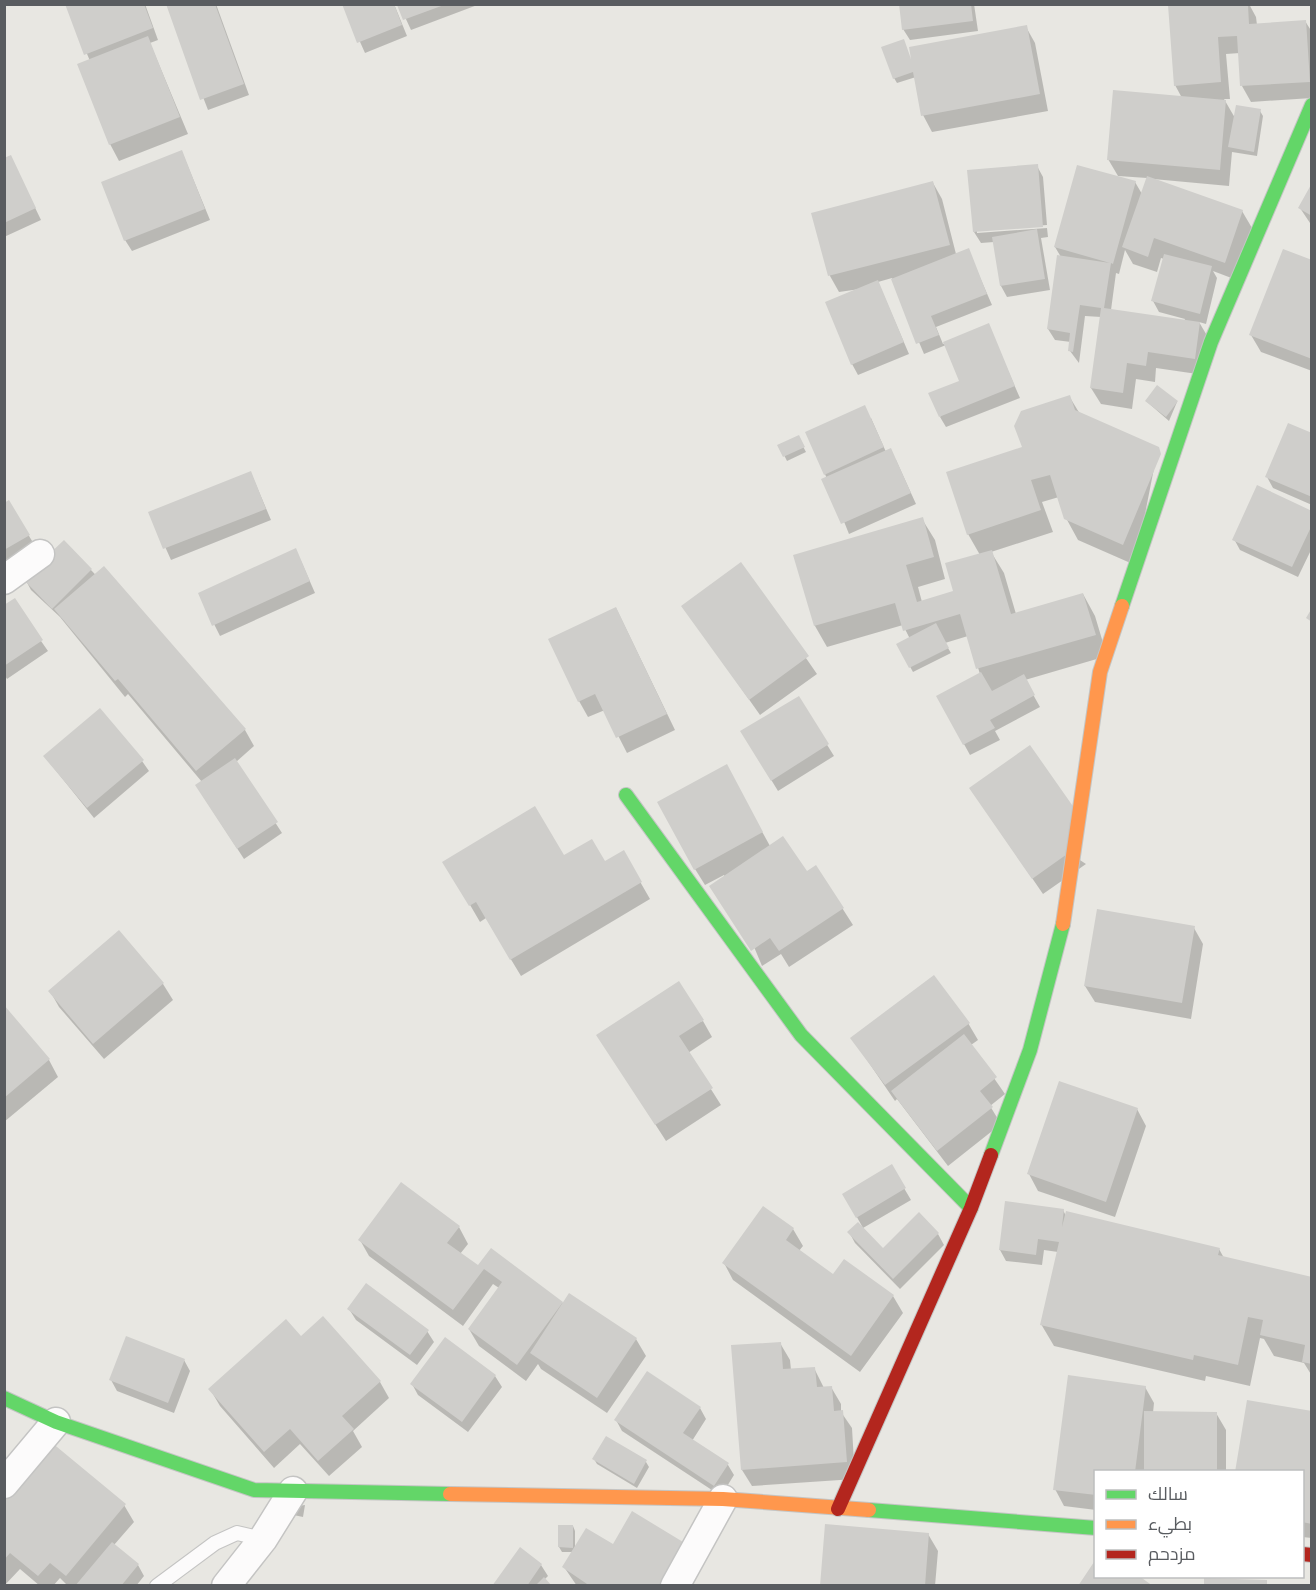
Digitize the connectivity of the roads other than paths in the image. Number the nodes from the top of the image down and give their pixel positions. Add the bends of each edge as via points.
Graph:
1 (1311, 105) edge
2 (40, 554) dead end
3 (4, 580) edge
4 (626, 795) dead end
5 (971, 1208) junction
6 (4, 1398) edge
7 (56, 1422) junction
8 (4, 1485) edge
9 (293, 1491) junction
10 (723, 1499) junction
11 (838, 1509) junction
12 (1094, 1528) edge
13 (263, 1539) junction
14 (157, 1586) edge
15 (226, 1586) edge
16 (675, 1586) edge

1 - 5 street via 1211,342 1100,672 1062,932 1030,1050
2 - 3 street
4 - 5 street via 801,1035
5 - 11 street
6 - 7 street
7 - 8 street
7 - 9 street via 254,1490
9 - 10 street
9 - 13 street
10 - 11 street
10 - 16 street
11 - 12 street
13 - 14 lane via 237,1533 214,1543
13 - 15 street

